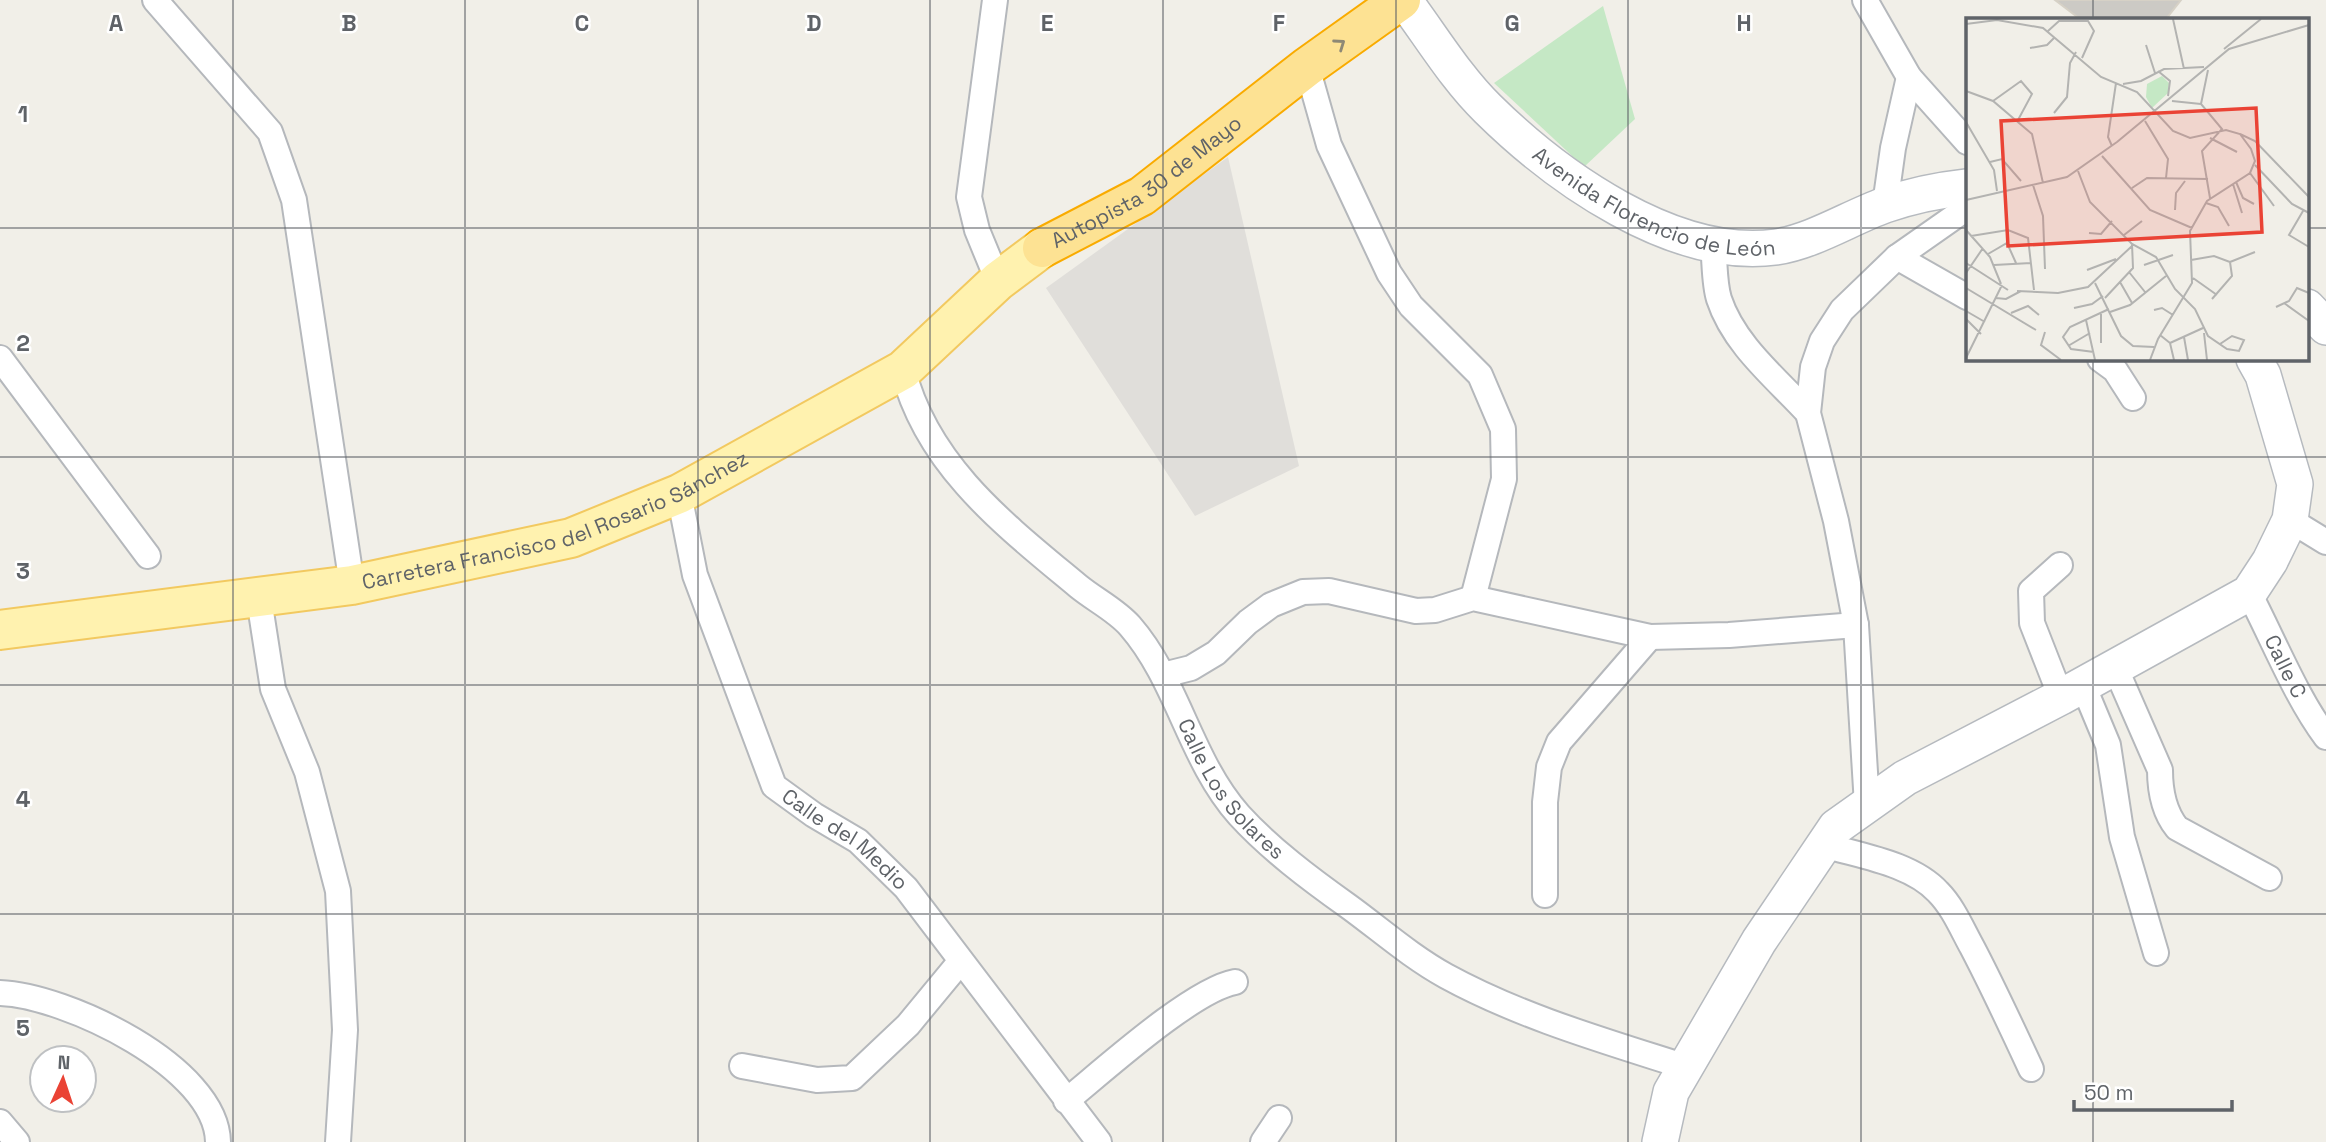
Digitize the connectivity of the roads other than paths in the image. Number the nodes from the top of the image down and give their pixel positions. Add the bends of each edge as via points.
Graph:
1 (156, 0) edge
2 (995, 0) edge
3 (1355, 0) edge
4 (1402, 0) edge
5 (1865, 0) edge
6 (1307, 67) junction
7 (1909, 77) junction
8 (1966, 141) edge
9 (1966, 187) edge
10 (1885, 205) junction
11 (1966, 209) edge
12 (1713, 246) junction
13 (1042, 248) junction
14 (1898, 257) junction
15 (998, 281) junction
16 (1966, 296) edge
17 (2308, 308) edge
18 (2326, 327) edge
19 (0, 358) edge
20 (2101, 360) edge
21 (2255, 360) edge
22 (903, 370) junction
23 (2133, 398) dead end
24 (1808, 413) junction
25 (678, 494) junction
26 (2290, 520) junction
27 (2326, 542) edge
28 (148, 556) dead end
29 (2060, 565) dead end
30 (352, 585) junction
31 (2249, 593) junction
32 (1473, 598) junction
33 (260, 599) junction
34 (1856, 625) junction
35 (0, 630) edge
36 (1650, 636) junction
37 (2115, 667) junction
38 (1163, 675) junction
39 (2072, 691) junction
40 (2326, 737) edge
41 (1867, 805) junction
42 (1824, 845) junction
43 (2269, 878) dead end
44 (1545, 895) dead end
45 (2157, 953) dead end
46 (960, 962) junction
47 (1235, 982) dead end
48 (0, 993) edge
49 (742, 1066) dead end
50 (1686, 1067) junction
51 (2031, 1069) dead end
52 (1066, 1101) junction
53 (1279, 1118) dead end
54 (0, 1122) edge
55 (17, 1142) edge
56 (218, 1142) edge
57 (338, 1142) edge
58 (1099, 1142) edge
59 (1263, 1142) edge
60 (1660, 1142) edge

1 - 30 street via 270,132 294,200
2 - 15 street via 969,197
3 - 13 highway, Autopista 30 de Mayo
6 -> 4 highway, Autopista 30 de Mayo
4 - 12 main road, Avenida Florencio de León via 1487,108 1559,170 1650,225
5 - 7 street
6 - 13 highway, Autopista 30 de Mayo via 1142,196
6 - 32 street via 1329,145 1389,273 1411,306 1480,375 1503,429 1504,480
7 - 8 street
7 - 10 street
9 - 10 main road, Avenida Florencio de León
10 - 12 main road, Avenida Florencio de León via 1776,247
11 - 14 street
12 - 24 street via 1719,298 1729,320 1747,348
13 - 15 main road, Carretera Francisco del Rosario Sánchez
14 - 16 street
14 - 24 street via 1842,310 1822,341 1813,367
15 - 22 main road, Carretera Francisco del Rosario Sánchez
17 - 18 main road
19 - 28 street
20 - 23 street via 2115,370
21 - 26 main road via 2295,484
22 - 25 main road, Carretera Francisco del Rosario Sánchez
22 - 38 street, Calle Los Solares via 923,427 974,495 1130,625
24 - 34 street
25 - 30 main road, Carretera Francisco del Rosario Sánchez via 571,538
25 - 46 street, Calle del Medio via 695,575 774,786 858,841 906,888
26 - 27 street
26 - 31 main road
29 - 39 street via 2031,591 2032,623
30 - 33 main road, Carretera Francisco del Rosario Sánchez
31 - 37 main road
31 - 40 street, Calle C via 2308,712
32 - 36 street
32 - 38 street via 1416,611 1329,590 1303,592 1271,605 1216,653 1191,668
33 - 35 main road, Carretera Francisco del Rosario Sánchez
33 - 57 street via 273,689 307,772 338,891 345,1030
34 - 36 street
34 - 41 street
36 - 44 street via 1559,741 1549,767 1545,802
37 - 39 main road
37 - 43 street via 2160,769 2160,788 2171,821
38 - 50 street, Calle Los Solares via 1194,744 1239,815 1313,881 1401,948 1446,976 1508,1005
39 - 41 main road via 1905,778
39 - 45 street via 2108,745 2122,837
41 - 42 main road via 1836,827
42 - 50 main road via 1759,941
42 - 51 street via 1890,864 1938,891 1969,942
46 - 49 street via 908,1025 852,1078 817,1080
46 - 52 street, Calle del Medio
47 - 52 street via 1222,984 1188,1005
48 - 56 street via 67,1009 152,1052 185,1076 207,1102
50 - 60 main road via 1671,1092
52 - 58 street, Calle del Medio
53 - 59 street
54 - 55 street

